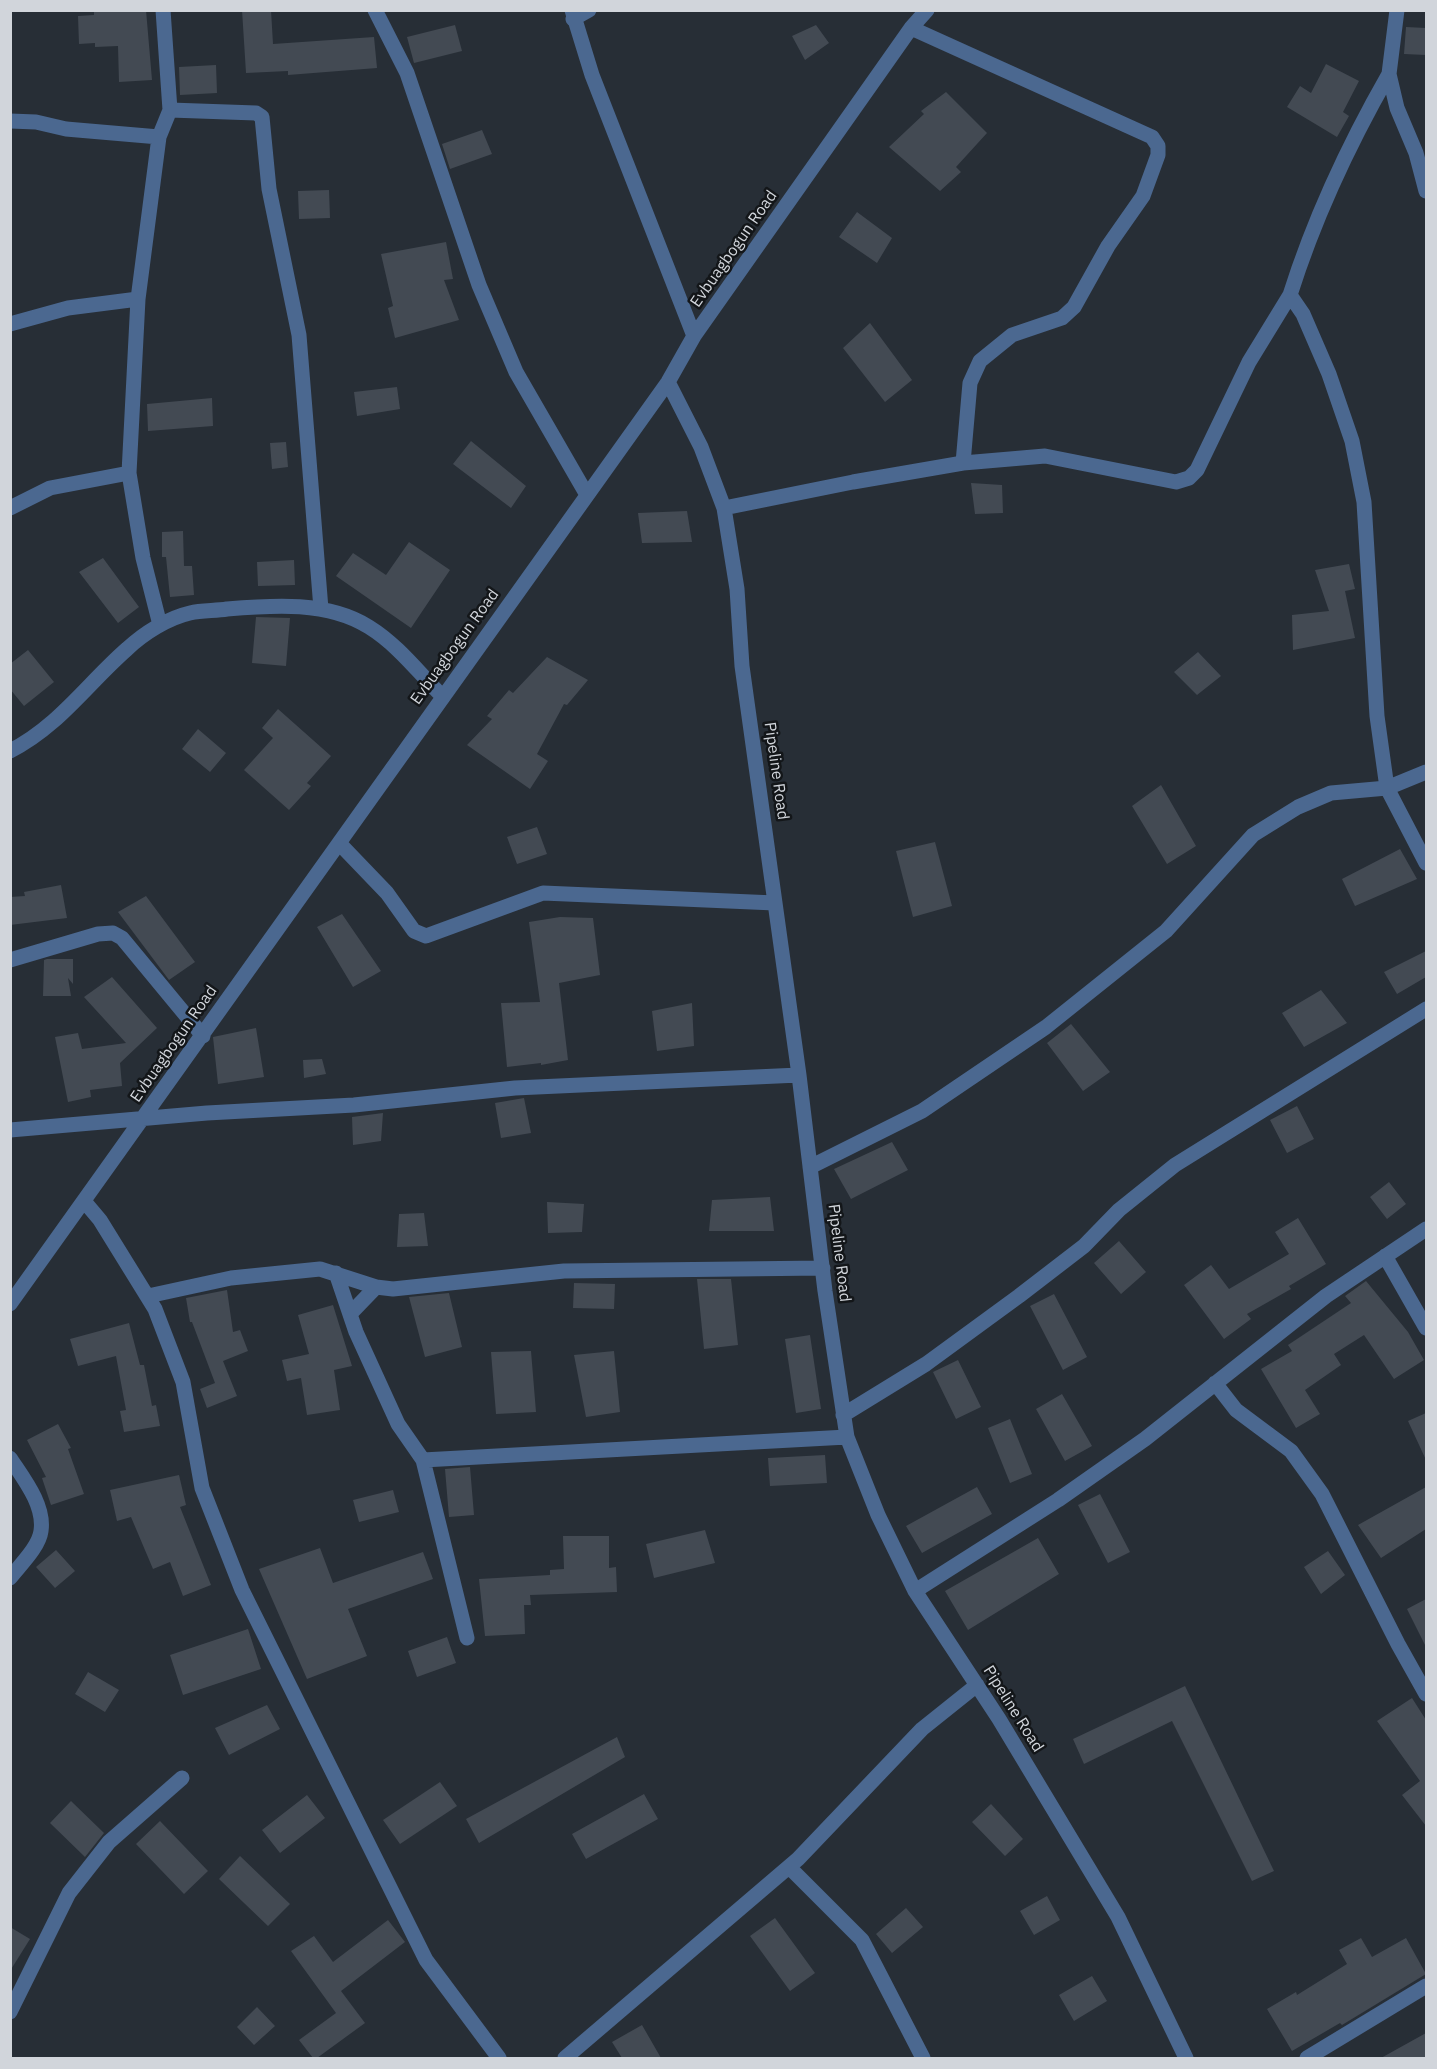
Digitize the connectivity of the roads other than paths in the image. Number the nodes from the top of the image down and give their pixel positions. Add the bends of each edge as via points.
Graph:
1 (163, 10) edge
2 (375, 10) edge
3 (590, 10) edge
4 (927, 10) edge
5 (1397, 10) edge
6 (573, 15) edge
7 (911, 28) junction
8 (1389, 74) junction
9 (170, 110) junction
10 (10, 121) edge
11 (159, 137) junction
12 (1426, 191) edge
13 (1290, 295) junction
14 (138, 299) junction
15 (10, 324) edge
16 (694, 336) junction
17 (668, 382) junction
18 (963, 463) junction
19 (129, 473) junction
20 (587, 495) junction
21 (10, 508) edge
22 (724, 508) junction
23 (321, 609) junction
24 (160, 625) junction
25 (442, 696) junction
26 (10, 751) edge
27 (1426, 772) edge
28 (1387, 788) junction
29 (339, 843) junction
30 (1426, 863) edge
31 (775, 903) junction
32 (10, 960) edge
33 (1426, 1009) edge
34 (202, 1036) junction
35 (799, 1075) junction
36 (143, 1120) junction
37 (10, 1130) edge
38 (810, 1167) junction
39 (84, 1201) junction
40 (1426, 1229) edge
41 (1385, 1256) junction
42 (823, 1268) junction
43 (336, 1273) junction
44 (376, 1287) junction
45 (147, 1296) junction
46 (10, 1304) edge
47 (350, 1314) junction
48 (1426, 1328) edge
49 (1215, 1383) junction
50 (843, 1415) junction
51 (847, 1437) junction
52 (10, 1458) edge
53 (423, 1460) junction
54 (10, 1578) edge
55 (915, 1591) junction
56 (467, 1638) dead end
57 (977, 1685) junction
58 (1426, 1694) edge
59 (182, 1778) dead end
60 (789, 1867) junction
61 (1426, 1986) edge
62 (10, 2012) edge
63 (499, 2058) edge
64 (565, 2058) edge
65 (922, 2058) edge
66 (1186, 2058) edge
67 (1307, 2058) edge

1 - 9 street
2 - 20 street via 406,73 479,285 516,372
3 - 6 street
4 - 7 street, Evbuagbogun Road
5 - 8 street
6 - 16 street via 592,75
7 - 16 street, Evbuagbogun Road
7 - 18 street via 1152,137 1158,146 1143,196 1108,246 1074,307 1062,318 1012,335 980,361 970,382
8 - 12 street
8 - 13 street via 1361,123 1300,260
9 - 11 street
9 - 23 street via 256,113 262,117 269,189 300,335
10 - 11 street
11 - 14 street
13 - 18 street via 1249,362 1197,470 1189,478 1176,482 1045,456
13 - 28 street via 1303,314 1329,374 1352,441 1364,502 1377,716
14 - 15 street via 68,308
14 - 19 street
16 - 17 street, Evbuagbogun Road
17 - 20 street, Evbuagbogun Road
17 - 22 street, Pipeline Road via 701,447
18 - 22 street
19 - 21 street via 50,488
19 - 24 street via 143,558
20 - 25 street, Evbuagbogun Road
22 - 31 street, Pipeline Road
23 - 24 street via 267,606 190,613
23 - 25 street via 368,626
24 - 26 street via 128,648 70,708
25 - 29 street, Evbuagbogun Road
27 - 28 street
28 - 30 street
28 - 38 street via 1331,793 1298,807 1253,836 1166,931 1046,1027 922,1111
29 - 31 street via 387,893 414,932 426,936 543,893
29 - 34 street, Evbuagbogun Road
31 - 35 street, Pipeline Road
32 - 34 street via 98,933 113,933 122,938
33 - 50 street via 1174,1166 1119,1210 1084,1246 1019,1296 926,1365
34 - 36 street, Evbuagbogun Road
35 - 36 street via 515,1088 354,1105
35 - 38 street, Pipeline Road
36 - 37 street
36 - 39 street, Evbuagbogun Road
38 - 42 street, Pipeline Road
39 - 45 street
39 - 46 street, Evbuagbogun Road
40 - 41 street
41 - 48 street
41 - 49 street via 1326,1296
42 - 44 street via 564,1271 424,1286
42 - 50 street, Pipeline Road
43 - 44 street
43 - 45 street via 320,1269 231,1278
43 - 47 street
44 - 47 street
45 - 63 street via 156,1309 183,1382 202,1488 242,1590 426,1960
47 - 53 street via 398,1424
49 - 55 street via 1145,1439 1058,1500
49 - 58 street via 1236,1410 1291,1450 1322,1494
50 - 51 street, Pipeline Road
51 - 53 street
51 - 55 street, Pipeline Road via 878,1515
52 - 54 street via 30,1489 42,1531
53 - 56 street
55 - 57 street, Pipeline Road
57 - 60 street via 922,1729
57 - 66 street, Pipeline Road via 1118,1917
59 - 62 street via 109,1842 69,1893
60 - 64 street
60 - 65 street via 862,1940
61 - 67 street

